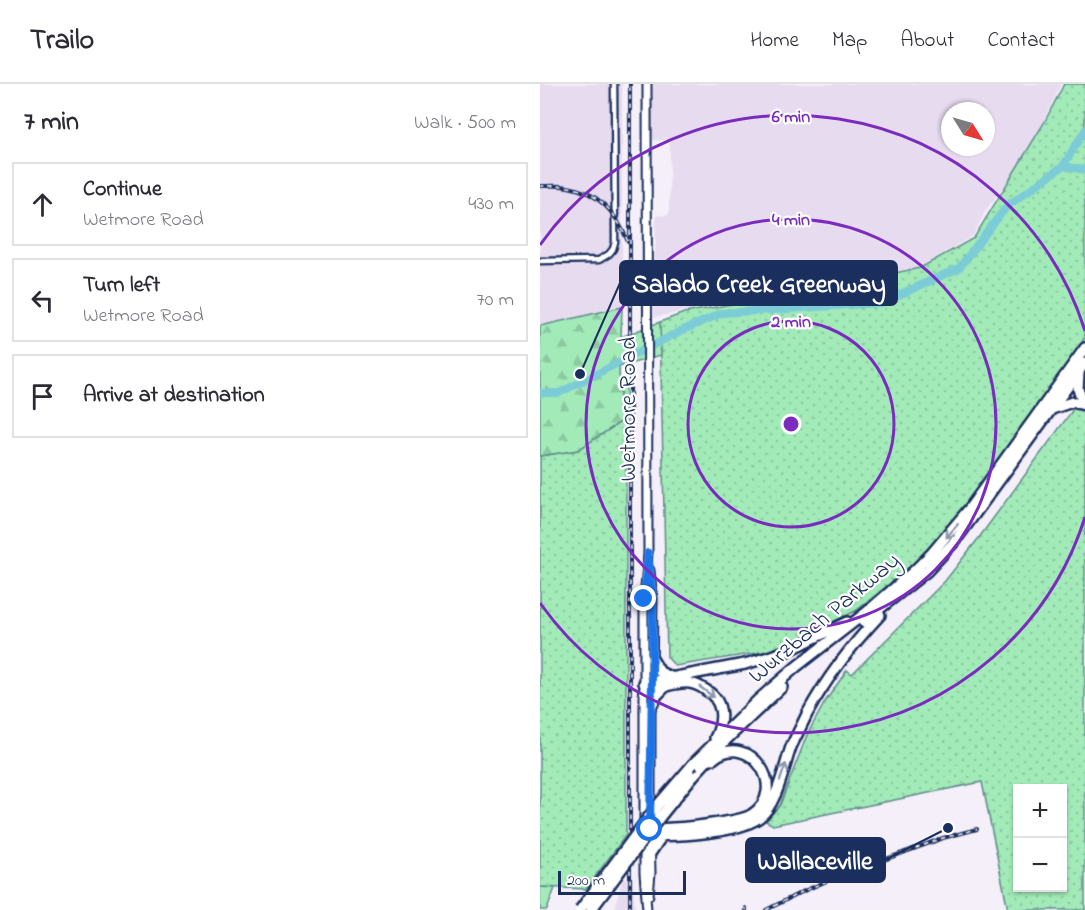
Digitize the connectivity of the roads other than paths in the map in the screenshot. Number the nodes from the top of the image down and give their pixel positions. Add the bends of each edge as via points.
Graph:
1 (614, 84) edge
2 (647, 84) edge
3 (540, 261) edge
4 (1085, 348) edge
5 (1082, 367) edge
6 (1085, 406) edge
7 (1052, 410) junction
8 (648, 553) junction
9 (907, 588) junction
10 (868, 611) junction
11 (652, 659) junction
12 (673, 678) junction
13 (648, 687) junction
14 (665, 687) junction
15 (651, 707) junction
16 (713, 743) junction
17 (693, 776) junction
18 (651, 812) junction
19 (670, 829) junction
20 (650, 833) junction
21 (651, 852) joint
22 (580, 910) edge
23 (591, 910) edge
24 (647, 910) edge

1 - 3 street via 613,249 599,260
2 - 8 main road, Wetmore Road
4 -> 10 highway, Wurzbach Parkway via 951,532
5 - 6 highway via 1078,389
5 - 7 highway, Wurzbach Parkway
6 - 7 highway via 1072,402
7 - 9 highway, Wurzbach Parkway via 964,530
8 - 11 main road, Wetmore Road via 653,599
8 - 13 main road, Wetmore Road via 644,599
9 - 17 highway, Wurzbach Parkway via 796,675
20 -> 9 highway via 699,833 731,828 762,815 774,798 796,737 831,674 856,640
10 - 12 highway via 772,656
10 - 16 highway, Wurzbach Parkway via 796,667
11 - 12 highway via 660,672
11 - 13 main road, Wetmore Road
12 - 13 highway
13 - 14 highway
13 - 15 main road, Wetmore Road
13 - 20 main road, Wetmore Road
14 - 15 highway
14 -> 16 highway via 695,684 716,698 721,721
15 - 18 main road, Wetmore Road
16 - 22 highway, Wurzbach Parkway, bridge via 657,806
17 - 19 highway via 718,755 742,753 764,771 767,793 747,816
17 - 23 highway, Wurzbach Parkway, bridge
18 - 19 highway via 656,821
18 - 20 main road, Wetmore Road
19 - 20 highway
20 - 21 highway
20 - 24 main road, Wetmore Road via 644,873
21 - 24 main road, Wetmore Road

